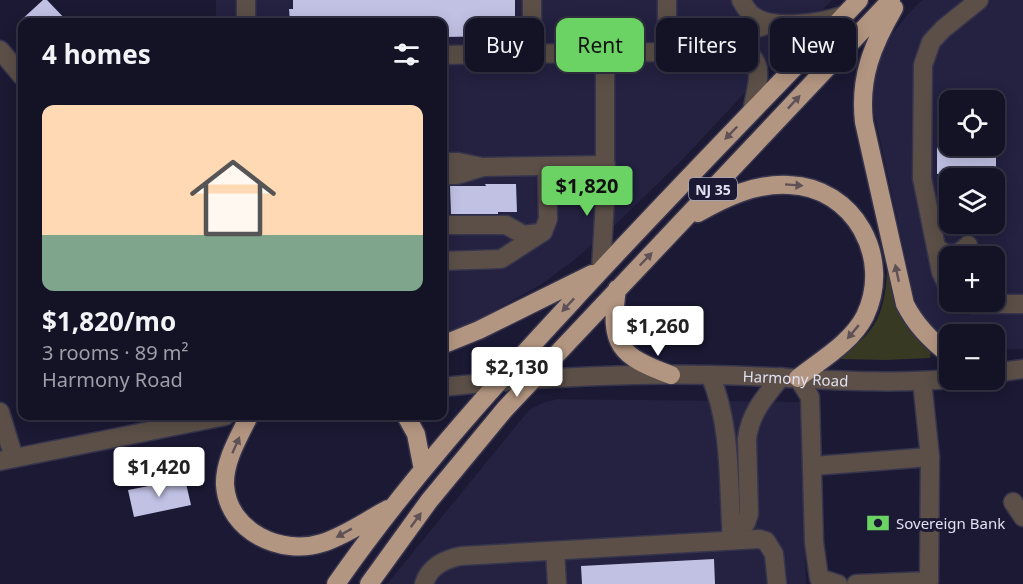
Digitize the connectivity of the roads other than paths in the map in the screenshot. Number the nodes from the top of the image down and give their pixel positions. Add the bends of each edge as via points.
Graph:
1 (246, 0) edge
2 (532, 0) edge
3 (667, 0) edge
4 (741, 0) edge
5 (859, 0) edge
6 (891, 0) edge
7 (898, 0) edge
8 (972, 5) edge
9 (844, 15) junction
10 (246, 18) edge
11 (532, 18) edge
12 (667, 18) edge
13 (835, 18) edge
14 (770, 22) edge
15 (0, 50) edge
16 (447, 55) edge
17 (465, 55) edge
18 (18, 71) edge
19 (605, 72) edge
20 (757, 72) edge
21 (752, 111) junction
22 (447, 162) edge
23 (606, 165) junction
24 (547, 166) junction
25 (482, 167) junction
26 (447, 175) edge
27 (681, 223) junction
28 (447, 225) edge
29 (543, 231) junction
30 (968, 245) dead end
31 (936, 248) junction
32 (939, 260) edge
33 (447, 261) edge
34 (602, 269) junction
35 (617, 289) junction
36 (1005, 304) edge
37 (1023, 304) edge
38 (447, 343) edge
39 (939, 347) edge
40 (1023, 369) edge
41 (1005, 371) edge
42 (671, 375) junction
43 (710, 375) junction
44 (790, 377) junction
45 (534, 379) junction
46 (939, 380) edge
47 (498, 381) junction
48 (922, 381) junction
49 (447, 386) edge
50 (0, 411) edge
51 (205, 420) edge
52 (247, 420) edge
53 (408, 420) edge
54 (930, 457) junction
55 (7, 460) edge
56 (813, 466) junction
57 (423, 471) junction
58 (1012, 502) dead end
59 (395, 505) junction
60 (1023, 517) edge
61 (732, 540) junction
62 (555, 551) junction
63 (773, 583) edge
64 (336, 584) edge
65 (369, 584) edge
66 (424, 584) edge
67 (557, 584) edge
68 (838, 584) edge
69 (856, 584) edge

1 - 10 street
2 - 11 street
3 - 12 street
4 - 14 street via 751,15
5 - 9 highway, NJ 35
27 -> 6 highway, NJ 35
39 -> 7 highway via 913,320 905,304 861,101 876,39
8 - 31 street via 941,43 933,61 927,203
9 - 13 street
9 - 21 highway, NJ 35
15 - 18 street
16 - 17 street
19 - 23 street
20 - 21 street
21 -> 34 highway, NJ 35
22 - 25 street
23 - 24 street
23 - 34 street
24 - 25 street
24 - 29 street via 548,219
25 - 26 street
35 -> 27 highway, NJ 35
27 -> 44 highway via 739,192 788,184 834,198 861,226 874,263 873,297 865,317 850,337
28 - 29 street via 506,225 524,236
29 - 33 street via 501,259
30 - 31 street via 953,255
31 - 32 street
34 - 38 highway
34 -> 47 highway, NJ 35
35 - 42 highway via 614,326 623,347 641,364
35 - 45 highway, NJ 35
36 - 37 street
40 - 41 street
42 - 43 street, Harmony Road
42 - 45 street, Harmony Road
43 - 44 street, Harmony Road
43 - 61 street via 725,422
44 - 48 street, Harmony Road
44 - 56 street via 810,397
44 - 61 street via 761,401 748,428 749,514
45 - 47 street, Harmony Road
65 -> 45 highway, NJ 35 via 429,501
46 - 48 street, Harmony Road
47 - 49 street, Harmony Road
47 - 57 highway, NJ 35
48 - 54 street
50 - 55 street
51 - 55 street
59 -> 52 highway via 322,543 301,547 261,538 236,515 225,485 227,464
53 - 57 highway via 416,434
54 - 56 street
54 - 69 street via 929,581
56 - 68 street via 814,542 819,578
57 - 59 highway, NJ 35
58 - 60 street
59 - 64 highway, NJ 35
61 - 62 street
61 - 63 street via 766,541 774,554
62 - 66 street via 450,558 434,568
62 - 67 street

